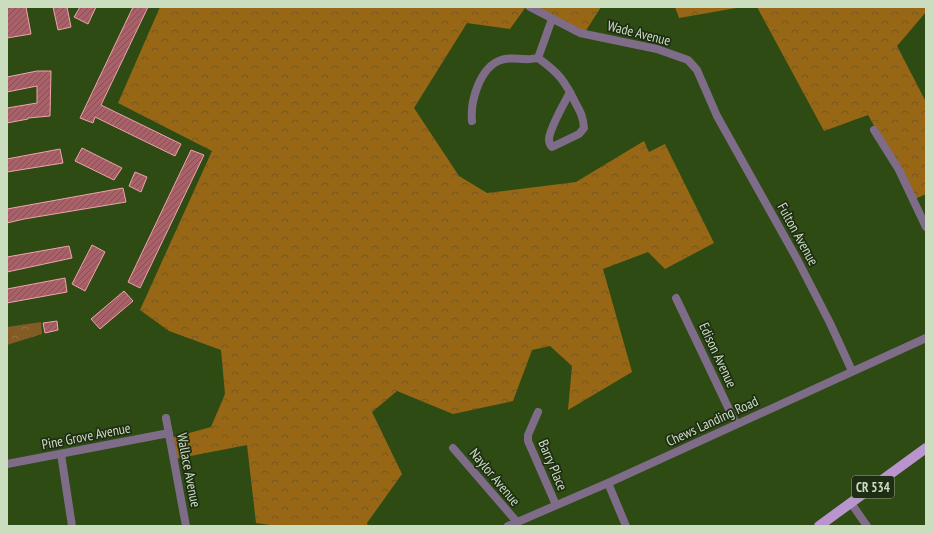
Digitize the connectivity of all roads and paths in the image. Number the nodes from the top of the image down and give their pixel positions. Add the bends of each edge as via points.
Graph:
1 (530, 7) edge
2 (552, 19) junction
3 (538, 58) junction
4 (570, 92) junction
5 (716, 112) joint
6 (472, 121) dead end
7 (874, 130) dead end
8 (926, 227) edge
9 (676, 298) dead end
10 (926, 338) edge
11 (852, 371) junction
12 (538, 412) dead end
13 (166, 418) dead end
14 (736, 424) junction
15 (169, 433) junction
16 (454, 448) dead end
17 (926, 448) edge
18 (61, 454) junction
19 (7, 464) edge
20 (608, 483) junction
21 (851, 503) junction
22 (556, 505) junction
23 (516, 522) junction
24 (72, 526) edge
25 (186, 526) edge
26 (508, 526) edge
27 (626, 526) edge
28 (819, 526) edge
29 (867, 526) edge

1 - 2 street, Wade Avenue
2 - 3 street
2 - 5 street, Wade Avenue via 580,33 657,50 688,60 697,70
3 - 4 street via 552,68
3 - 6 street via 516,58 491,64 485,71 475,95 471,110
4 - 4 street via 583,118 584,128 579,134 552,147 549,144 550,133
5 - 11 street, Fulton Avenue via 797,259
7 - 8 street via 900,170
9 - 14 street, Edison Avenue
10 - 11 street, Chews Landing Road
11 - 14 street, Chews Landing Road
12 - 22 street, Barry Place via 528,441
13 - 15 street, Wallace Avenue
14 - 20 street, Chews Landing Road
15 - 18 street, Pine Grove Avenue
15 - 25 street, Wallace Avenue
16 - 23 street, Naylor Avenue
17 - 21 main road, CR 534
18 - 19 street, Pine Grove Avenue
18 - 24 street
20 - 22 street, Chews Landing Road
20 - 27 street
21 - 28 main road, CR 534
21 - 29 street
22 - 23 street, Chews Landing Road
23 - 26 street, Chews Landing Road

